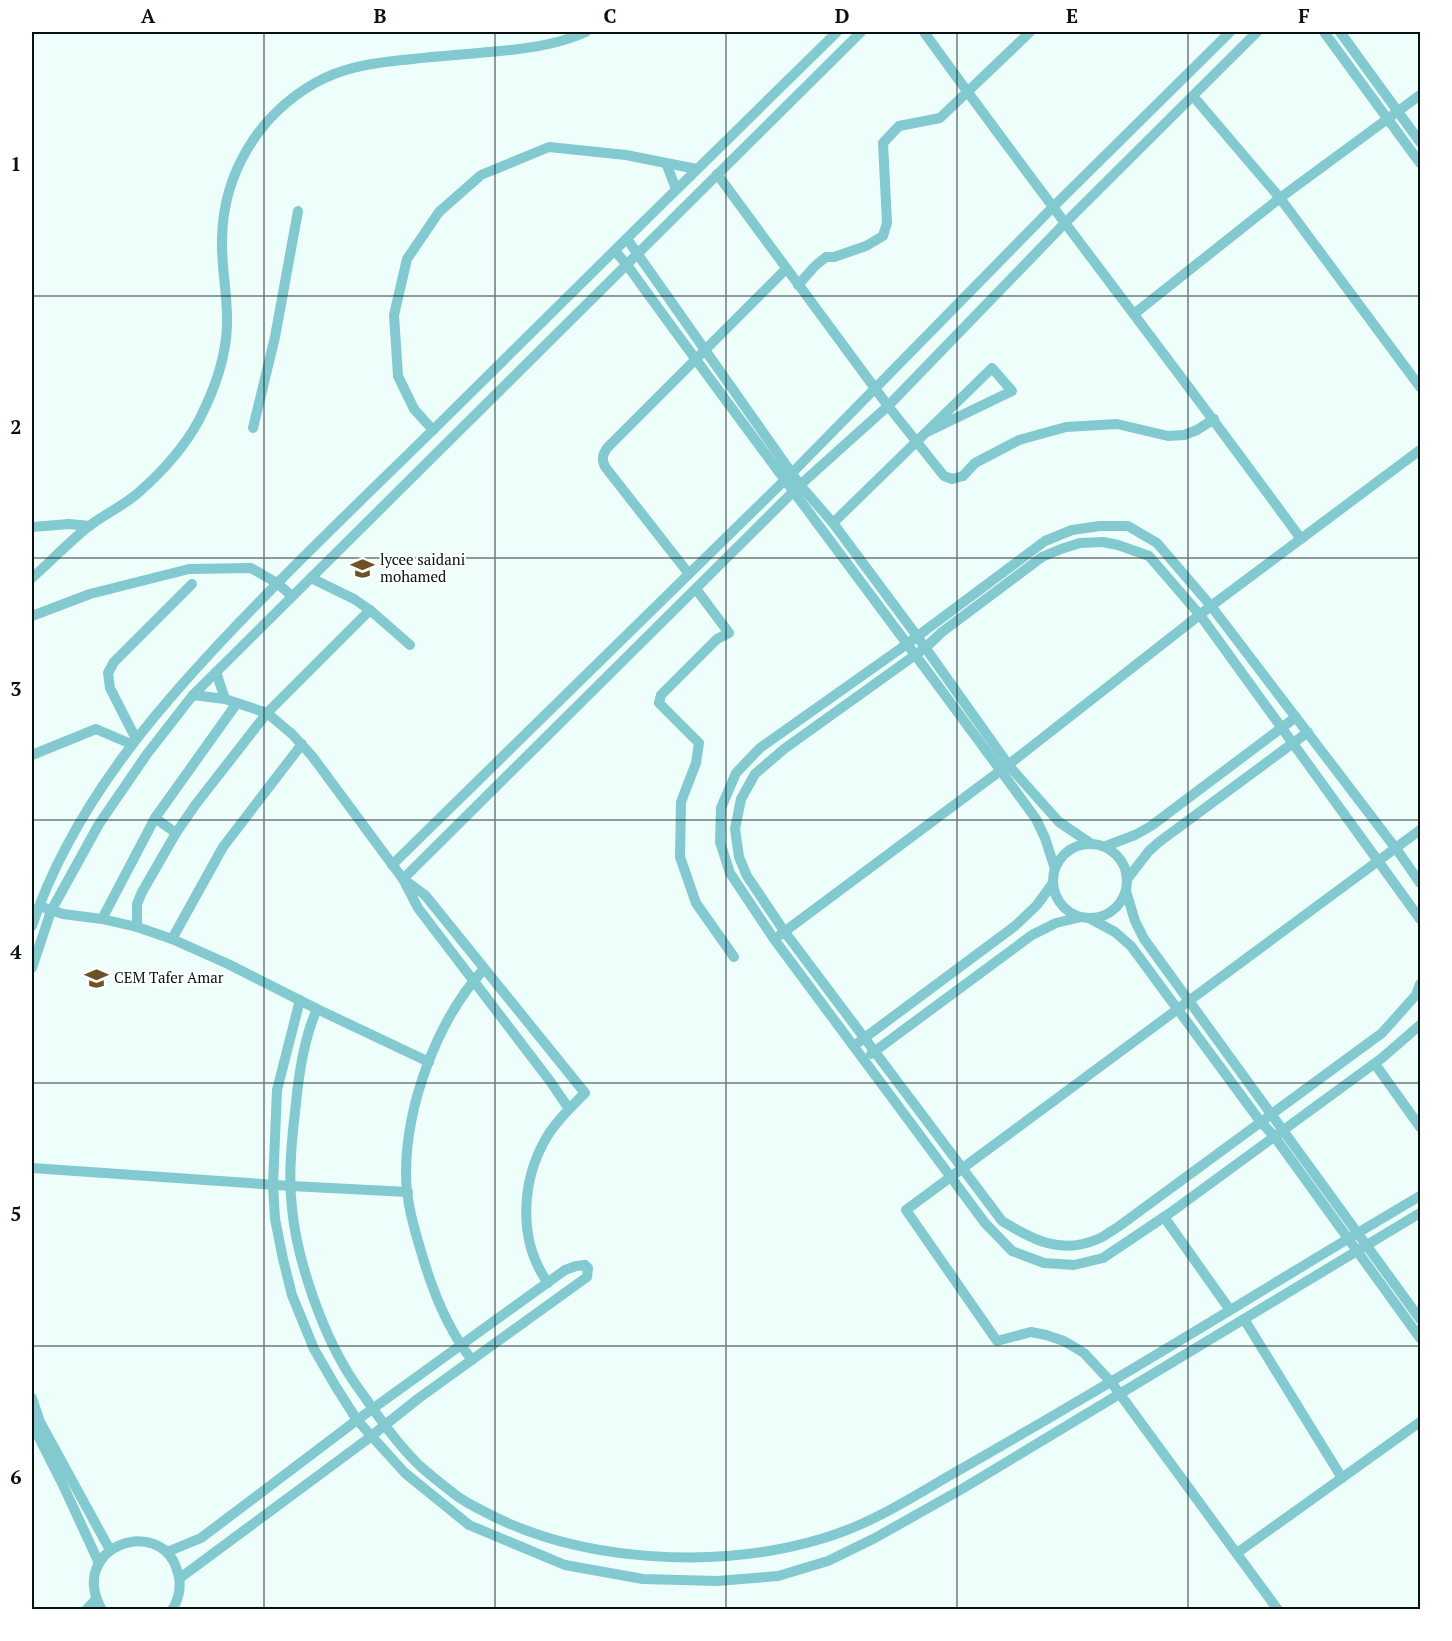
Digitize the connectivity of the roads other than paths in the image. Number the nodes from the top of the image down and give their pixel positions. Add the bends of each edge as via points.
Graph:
1 (586, 32) edge
2 (837, 32) edge
3 (861, 32) edge
4 (924, 32) edge
5 (1030, 32) edge
6 (1230, 32) edge
7 (1257, 32) edge
8 (1324, 32) edge
9 (1340, 32) edge
10 (968, 93) junction
11 (1420, 95) edge
12 (1193, 96) junction
13 (1398, 111) junction
14 (1389, 120) junction
15 (1420, 142) edge
16 (666, 163) junction
17 (1420, 163) edge
18 (697, 169) junction
19 (717, 174) junction
20 (676, 189) junction
21 (1280, 198) junction
22 (1054, 206) junction
23 (298, 211) dead end
24 (1066, 222) junction
25 (627, 239) junction
26 (615, 251) junction
27 (637, 253) junction
28 (627, 264) junction
29 (786, 269) junction
30 (798, 285) junction
31 (1134, 314) junction
32 (705, 349) junction
33 (695, 359) junction
34 (1420, 387) edge
35 (876, 388) junction
36 (888, 406) junction
37 (1214, 419) junction
38 (253, 428) dead end
39 (433, 430) junction
40 (921, 437) junction
41 (1420, 450) edge
42 (788, 477) junction
43 (797, 489) junction
44 (833, 523) junction
45 (90, 526) junction
46 (32, 527) edge
47 (1301, 539) junction
48 (689, 574) junction
49 (32, 578) edge
50 (311, 578) junction
51 (277, 582) junction
52 (192, 584) dead end
53 (696, 589) junction
54 (292, 596) junction
55 (1211, 606) junction
56 (370, 610) junction
57 (1200, 615) junction
58 (32, 616) edge
59 (917, 636) junction
60 (908, 644) junction
61 (410, 645) dead end
62 (920, 651) junction
63 (216, 672) junction
64 (193, 695) junction
65 (225, 699) junction
66 (237, 703) junction
67 (267, 714) junction
68 (1296, 717) junction
69 (1283, 729) junction
70 (1308, 732) junction
71 (134, 741) junction
72 (1293, 743) junction
73 (302, 744) junction
74 (32, 755) edge
75 (1004, 767) junction
76 (155, 818) junction
77 (1420, 830) edge
78 (176, 833) junction
79 (1090, 843) junction
80 (1106, 846) junction
81 (1395, 848) junction
82 (1378, 861) junction
83 (392, 865) junction
84 (1054, 869) junction
85 (1128, 878) junction
86 (403, 879) junction
87 (1053, 883) junction
88 (1420, 883) edge
89 (1126, 891) junction
90 (38, 906) junction
91 (51, 911) junction
92 (1085, 917) junction
93 (102, 919) junction
94 (1420, 920) edge
95 (32, 926) edge
96 (137, 927) junction
97 (784, 931) junction
98 (172, 939) junction
99 (774, 939) junction
100 (34, 951) edge
101 (734, 957) dead end
102 (32, 968) edge
103 (484, 969) junction
104 (473, 981) junction
105 (1420, 984) edge
106 (300, 1000) junction
107 (1189, 1000) junction
108 (316, 1009) junction
109 (1177, 1010) junction
110 (1420, 1025) edge
111 (865, 1038) junction
112 (853, 1046) junction
113 (875, 1051) junction
114 (864, 1060) junction
115 (429, 1062) junction
116 (1375, 1064) junction
117 (569, 1109) junction
118 (1271, 1113) junction
119 (1260, 1121) junction
120 (1420, 1127) edge
121 (1284, 1130) junction
122 (1274, 1136) junction
123 (32, 1168) edge
124 (963, 1168) junction
125 (951, 1177) junction
126 (273, 1185) junction
127 (291, 1186) junction
128 (408, 1192) junction
129 (1420, 1196) edge
130 (1420, 1213) edge
131 (1164, 1217) junction
132 (1353, 1235) junction
133 (1362, 1248) junction
134 (548, 1283) junction
135 (1230, 1310) junction
136 (1244, 1319) junction
137 (1420, 1319) edge
138 (1420, 1338) edge
139 (460, 1346) junction
140 (472, 1360) junction
141 (1111, 1382) junction
142 (1119, 1394) junction
143 (32, 1398) edge
144 (373, 1408) junction
145 (357, 1420) junction
146 (1420, 1422) edge
147 (32, 1424) edge
148 (385, 1425) junction
149 (372, 1435) junction
150 (1342, 1478) junction
151 (110, 1550) junction
152 (167, 1552) junction
153 (1237, 1553) junction
154 (99, 1563) junction
155 (180, 1578) junction
156 (96, 1599) junction
157 (174, 1609) edge
158 (86, 1610) edge
159 (102, 1610) edge
160 (1278, 1610) edge

1 - 45 street via 551,45 352,67 315,83 271,116 240,160 223,214 227,325 222,362 212,391 184,444 164,467 137,494
2 - 18 street
3 - 19 street
4 - 10 street
5 - 10 street
6 - 22 street
7 - 12 street
8 - 14 street
9 - 13 street
10 - 22 street
10 - 30 street via 940,118 899,126 883,143 887,223 883,237 826,257
11 - 13 street
12 - 21 street
12 - 24 street
13 - 14 street
13 - 15 street
14 - 17 street
14 - 21 street
16 - 18 street
16 - 20 street
16 - 39 street via 549,147 481,176 440,212 407,259 394,315 398,376 414,410
18 - 20 street
19 - 27 street
19 - 29 street
20 - 25 street
21 - 31 street
21 - 34 street
22 - 24 street
22 - 35 street
23 - 38 street via 275,337
24 - 31 street
24 - 36 street
25 - 26 street
25 - 27 street
26 - 28 street
26 - 39 street
27 - 28 street
27 - 32 street
28 - 33 street
28 - 50 street
29 - 30 street
29 - 32 street
30 - 35 street
31 - 37 street
32 - 33 street
32 - 42 street
33 - 42 street
33 - 48 street via 603,455 606,468
35 - 36 street
35 - 42 street
36 - 40 street
36 - 43 street
37 - 40 street via 1191,433 1168,436 1117,424 1066,427 1019,440 952,479 944,476
37 - 47 street
39 - 51 street
40 - 40 street via 935,428 1012,391 992,368
40 - 44 street
41 - 47 street
42 - 43 street
42 - 48 street
43 - 44 street
43 - 53 street
43 - 60 street
44 - 59 street
45 - 46 street
45 - 49 street
47 - 55 street
48 - 83 street
50 - 54 street
50 - 56 street
51 - 54 street
51 - 58 street via 251,568 189,569 90,594
51 - 71 street
52 - 71 street via 114,662 108,673 110,688
53 - 86 street
53 - 101 street via 729,633 717,639 661,694 660,703 699,743 681,802 680,857 696,903
54 - 63 street
55 - 57 street
55 - 59 street via 1157,543 1128,526 1100,526 1072,530 1045,541
55 - 68 street
56 - 61 street
56 - 67 street
57 - 62 street via 1149,556 1118,545 1080,543 1042,557
57 - 69 street
57 - 75 street
59 - 60 street
59 - 62 street
60 - 62 street
60 - 99 street via 760,748 736,773 721,808 720,842 730,873
62 - 75 street
62 - 97 street via 784,748 755,774 741,799 735,829 739,857 747,876
63 - 64 street
63 - 65 street
64 - 65 street
64 - 91 street via 99,824
65 - 66 street
66 - 67 street
66 - 76 street
67 - 73 street
67 - 78 street
68 - 69 street
68 - 70 street
69 - 72 street
69 - 80 street via 1151,826
70 - 72 street
70 - 81 street
71 - 74 street via 96,729
71 - 90 street via 66,845
72 - 82 street
72 - 85 street via 1159,842
73 - 83 street
73 - 98 street via 235,829
75 - 79 street via 1059,822
75 - 84 street via 1041,828
75 - 97 street
76 - 78 street
76 - 93 street
77 - 81 street
78 - 96 street via 139,898
79 - 80 street
79 - 84 street via 1068,850
80 - 85 street via 1119,856
81 - 82 street
81 - 88 street
82 - 94 street
82 - 107 street
83 - 86 street
84 - 87 street
85 - 89 street
86 - 103 street via 425,895
86 - 104 street via 418,908
87 - 92 street via 1064,908
87 - 111 street via 1015,927
89 - 92 street via 1108,914
89 - 107 street via 1144,939
90 - 91 street
90 - 95 street
91 - 93 street
91 - 100 street
92 - 109 street via 1115,932 1131,946
92 - 113 street via 1032,935
93 - 96 street
96 - 98 street
97 - 99 street
97 - 111 street
98 - 106 street
99 - 112 street
100 - 102 street
103 - 104 street
103 - 117 street via 585,1093
104 - 115 street via 444,1028
104 - 117 street
105 - 118 street via 1416,995 1382,1033
106 - 108 street
106 - 126 street via 277,1090
107 - 109 street
107 - 118 street
108 - 115 street
108 - 127 street via 300,1069 292,1130
109 - 119 street
109 - 124 street
110 - 116 street
111 - 112 street
111 - 113 street
112 - 114 street
113 - 114 street
113 - 124 street
114 - 125 street
115 - 128 street via 410,1128
116 - 120 street
116 - 121 street
117 - 134 street via 548,1135 531,1171 526,1198 534,1258
118 - 119 street
118 - 121 street
119 - 122 street
119 - 124 street via 1118,1227 1078,1246 1054,1245 1027,1237 1002,1221
121 - 122 street
121 - 132 street
122 - 131 street
122 - 132 street
123 - 126 street
124 - 125 street
125 - 131 street via 985,1223 1012,1251 1044,1263 1074,1265 1103,1258
125 - 141 street via 906,1210 997,1341 1031,1332 1064,1341 1084,1353
126 - 127 street
126 - 145 street via 275,1219 292,1295 314,1349
127 - 128 street
127 - 144 street via 298,1249 322,1322 345,1370
128 - 139 street via 431,1287
129 - 132 street
130 - 133 street
131 - 135 street
132 - 133 street
132 - 135 street
133 - 136 street
133 - 137 street
133 - 138 street
134 - 139 street
134 - 140 street via 565,1270 585,1265 588,1268 587,1277
135 - 141 street
136 - 142 street
136 - 150 street
139 - 140 street
139 - 144 street
140 - 148 street
141 - 142 street
141 - 148 street via 882,1514 826,1538 772,1551 688,1558 602,1551 562,1543 510,1525 460,1498 418,1464
142 - 149 street via 962,1489 828,1561 778,1576 717,1581 643,1579 566,1565 469,1525 405,1473
142 - 153 street
143 - 151 street via 40,1422
144 - 145 street
144 - 148 street
145 - 149 street
145 - 152 street via 201,1538
146 - 150 street
147 - 154 street
148 - 149 street
149 - 155 street
150 - 153 street
151 - 152 street via 139,1540
151 - 154 street
152 - 155 street
153 - 160 street
154 - 156 street via 94,1575
155 - 157 street
156 - 158 street
156 - 159 street

